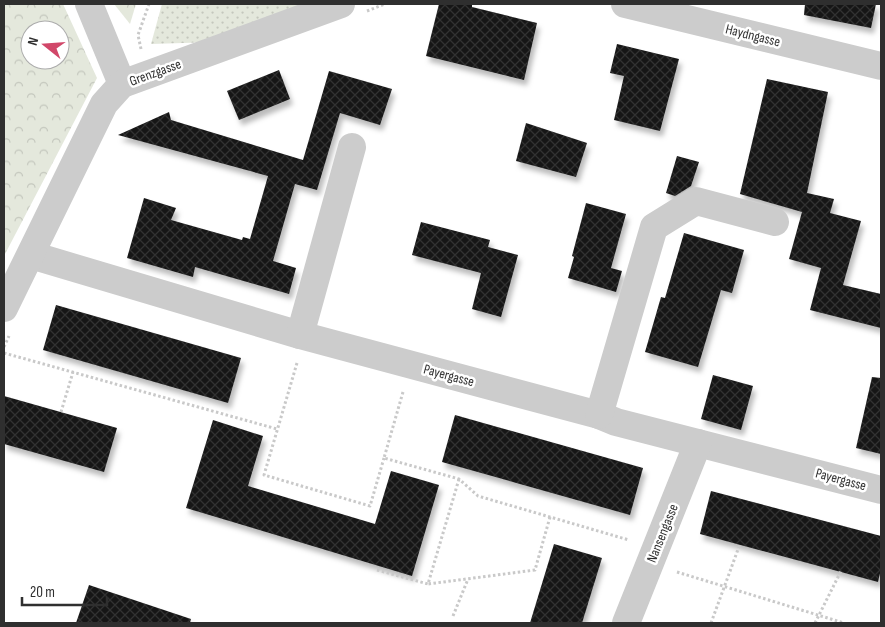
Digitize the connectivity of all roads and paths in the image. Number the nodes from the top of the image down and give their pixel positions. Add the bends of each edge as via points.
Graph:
1 (89, 4) edge
2 (341, 4) edge
3 (625, 4) edge
4 (881, 66) edge
5 (122, 84) junction
6 (352, 147) dead end
7 (775, 222) dead end
8 (32, 255) junction
9 (4, 308) edge
10 (303, 336) junction
11 (4, 353) edge
12 (411, 365) junction
13 (73, 372) junction
14 (61, 412) dead end
15 (599, 415) junction
16 (277, 429) junction
17 (698, 443) junction
18 (384, 458) junction
19 (459, 479) junction
20 (881, 490) edge
21 (550, 517) junction
22 (740, 544) dead end
23 (653, 556) junction
24 (378, 570) dead end
25 (841, 572) dead end
26 (468, 579) junction
27 (428, 584) junction
28 (725, 585) junction
29 (453, 616) dead end
30 (818, 616) junction
31 (626, 623) edge
32 (711, 623) edge
33 (815, 623) edge
34 (844, 623) edge

1 - 5 street
2 - 5 street, Grenzgasse
3 - 4 street, Haydngasse
5 - 8 street, Grenzgasse via 104,104
6 - 10 street
7 - 15 street via 696,201 654,226
8 - 9 street, Grenzgasse
8 - 10 street, Payergasse
10 - 12 street, Payergasse
10 - 16 path
11 - 13 path
12 - 15 street, Payergasse
12 - 18 path
13 - 14 path
13 - 16 path
15 - 17 street, Payergasse
16 - 18 path via 264,475 370,506
17 - 20 street, Payergasse
17 - 23 street, Nansengasse
18 - 19 path
19 - 21 path via 478,496
19 - 27 path
21 - 23 path
21 - 26 path via 535,570
22 - 28 path
23 - 28 path
23 - 31 street, Nansengasse
24 - 27 path
25 - 30 path
26 - 27 path
26 - 29 path
28 - 30 path
28 - 32 path
30 - 33 path
30 - 34 path

